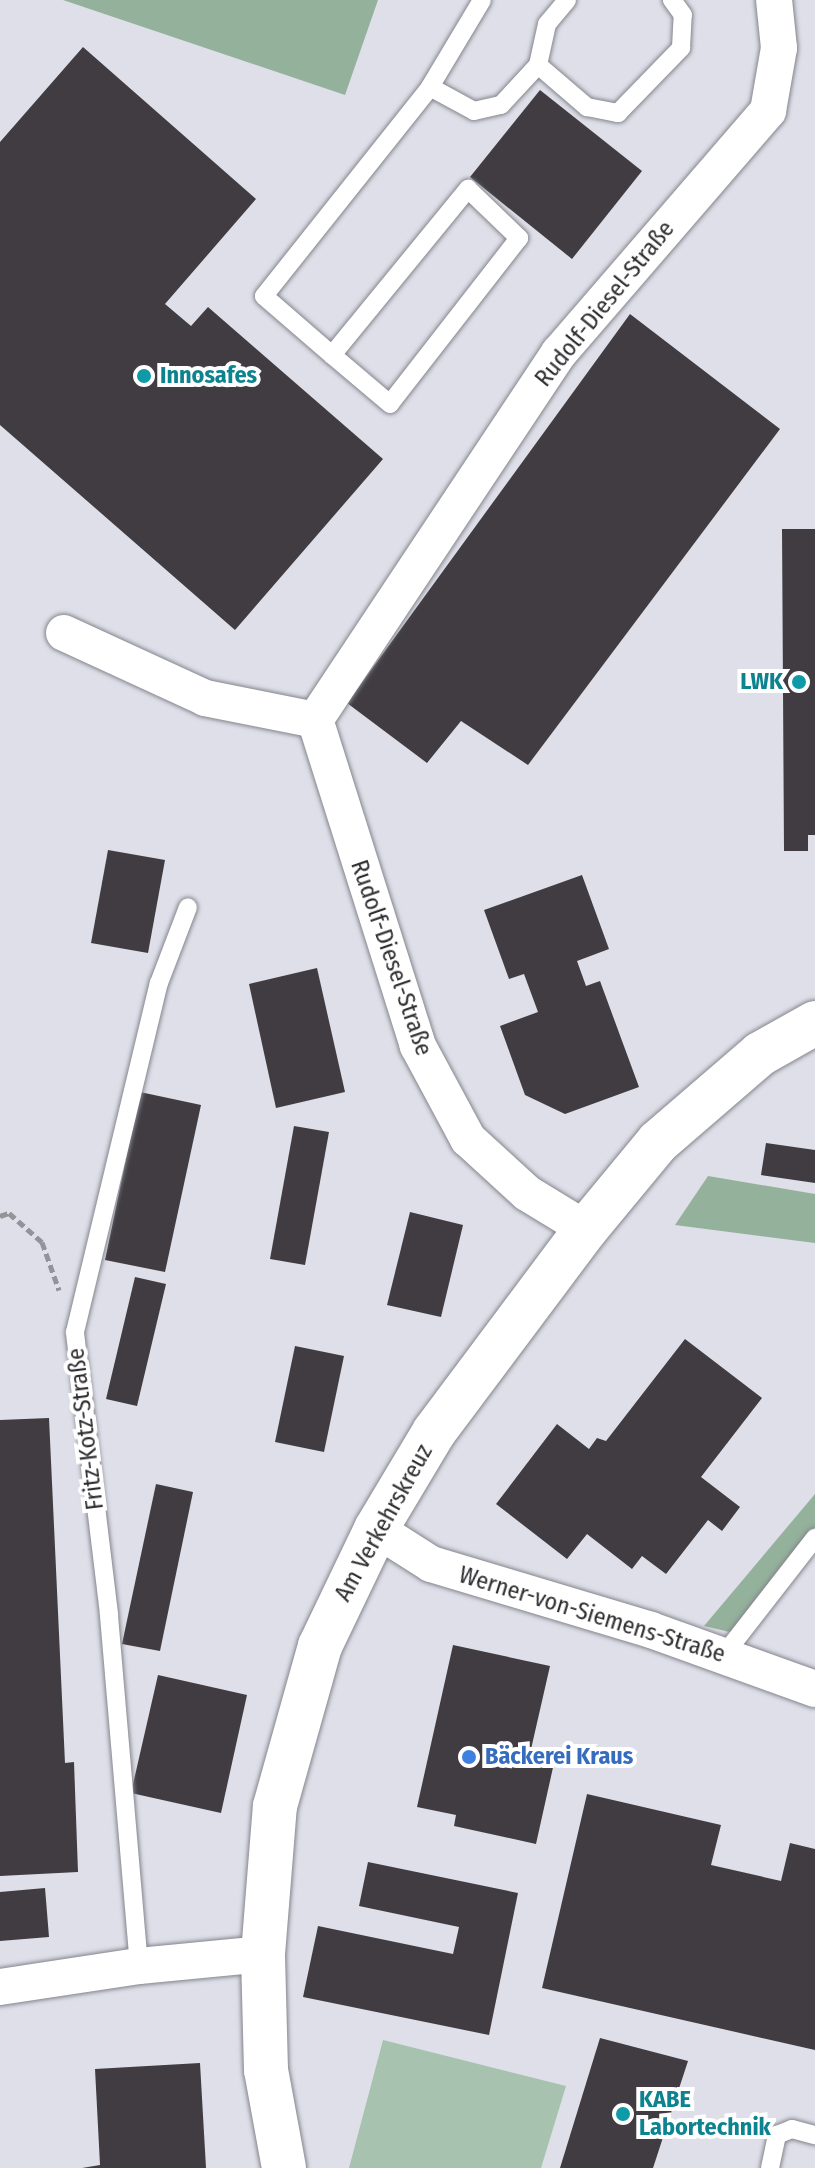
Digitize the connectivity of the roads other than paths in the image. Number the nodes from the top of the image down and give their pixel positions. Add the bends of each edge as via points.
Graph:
1 (482, 0) edge
2 (567, 0) edge
3 (672, 0) edge
4 (774, 0) edge
5 (538, 65) junction
6 (430, 87) junction
7 (332, 355) junction
8 (64, 633) dead end
9 (315, 720) junction
10 (188, 907) dead end
11 (815, 1023) edge
12 (586, 1229) junction
13 (376, 1529) junction
14 (815, 1538) edge
15 (723, 1656) junction
16 (815, 1689) edge
17 (263, 1954) junction
18 (139, 1966) junction
19 (0, 1987) edge
20 (815, 2135) edge
21 (284, 2168) edge
22 (770, 2168) edge

1 - 6 lane
2 - 5 lane via 547,24
3 - 5 lane via 683,15 681,48 618,113 587,107
4 - 9 street, Rudolf-Diesel-Straße via 779,48 768,111 559,353
5 - 6 lane via 501,105 474,111
6 - 7 lane via 264,296
7 - 7 lane via 390,404 519,238 468,189
8 - 9 street via 205,698
9 - 12 street, Rudolf-Diesel-Straße via 418,1046 468,1139 527,1193
10 - 18 lane, Fritz-Kotz-Straße via 159,983 75,1332 109,1614
11 - 12 street, Am Verkehrskreuz via 760,1054 658,1142
12 - 13 street, Am Verkehrskreuz via 434,1432
13 - 15 street, Werner-von-Siemens-Straße via 431,1564
13 - 17 street, Am Verkehrskreuz via 320,1646 275,1806
14 - 15 lane
15 - 16 street, Werner-von-Siemens-Straße
17 - 18 street
17 - 21 street, Am Verkehrskreuz via 266,2070
18 - 19 street
20 - 22 lane via 792,2129 777,2135

